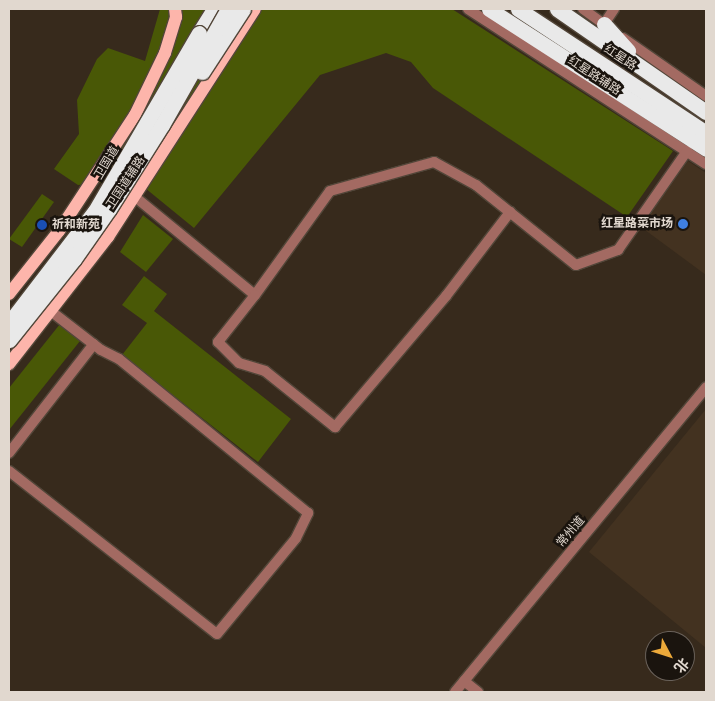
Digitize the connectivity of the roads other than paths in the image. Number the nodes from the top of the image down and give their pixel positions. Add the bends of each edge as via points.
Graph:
1 (214, 9) edge
2 (228, 9) edge
3 (243, 9) edge
4 (255, 9) edge
5 (468, 9) edge
6 (489, 9) edge
7 (518, 9) edge
8 (557, 9) edge
9 (583, 9) edge
10 (614, 9) edge
11 (176, 12) edge
12 (600, 30) junction
13 (165, 53) junction
14 (216, 72) junction
15 (706, 96) edge
16 (706, 112) edge
17 (162, 125) junction
18 (706, 132) edge
19 (706, 149) edge
20 (687, 151) junction
21 (706, 164) edge
22 (134, 196) junction
23 (77, 205) junction
24 (510, 212) junction
25 (113, 229) junction
26 (9, 294) edge
27 (255, 295) junction
28 (52, 312) junction
29 (9, 323) edge
30 (9, 340) edge
31 (94, 344) junction
32 (9, 364) edge
33 (706, 388) edge
34 (706, 393) edge
35 (9, 453) edge
36 (9, 471) edge
37 (463, 687) edge
38 (478, 692) edge

1 - 29 highway, 卫国道, bridge via 111,186 73,242
2 - 17 highway, bridge
3 - 17 highway, bridge via 184,99
4 - 14 main road, 卫国道辅路
5 - 20 street, 红星路辅路
6 - 19 highway
7 - 18 highway, 红星路
8 - 12 highway, 红星路
9 - 12 street
10 - 12 street
11 - 13 main road
12 - 15 street
12 - 16 highway, 红星路 via 645,71
13 - 14 main road
13 - 23 main road via 139,108
14 - 22 main road, 卫国道辅路
17 - 30 highway, bridge via 88,240
20 - 21 street, 红星路辅路
20 - 24 street via 618,250 576,264
22 - 25 main road, 卫国道辅路
22 - 27 street
23 - 25 main road
23 - 26 main road
24 - 27 street via 476,185 434,162 330,190
24 - 27 street via 446,296 334,427 265,371 239,363 218,342
25 - 28 main road, 卫国道辅路
28 - 31 street
28 - 32 main road, 卫国道辅路
31 - 35 street
31 - 36 street via 119,359 308,513 296,538 216,634
33 - 37 street, 常州道
34 - 37 street, 常州道
37 - 38 street

